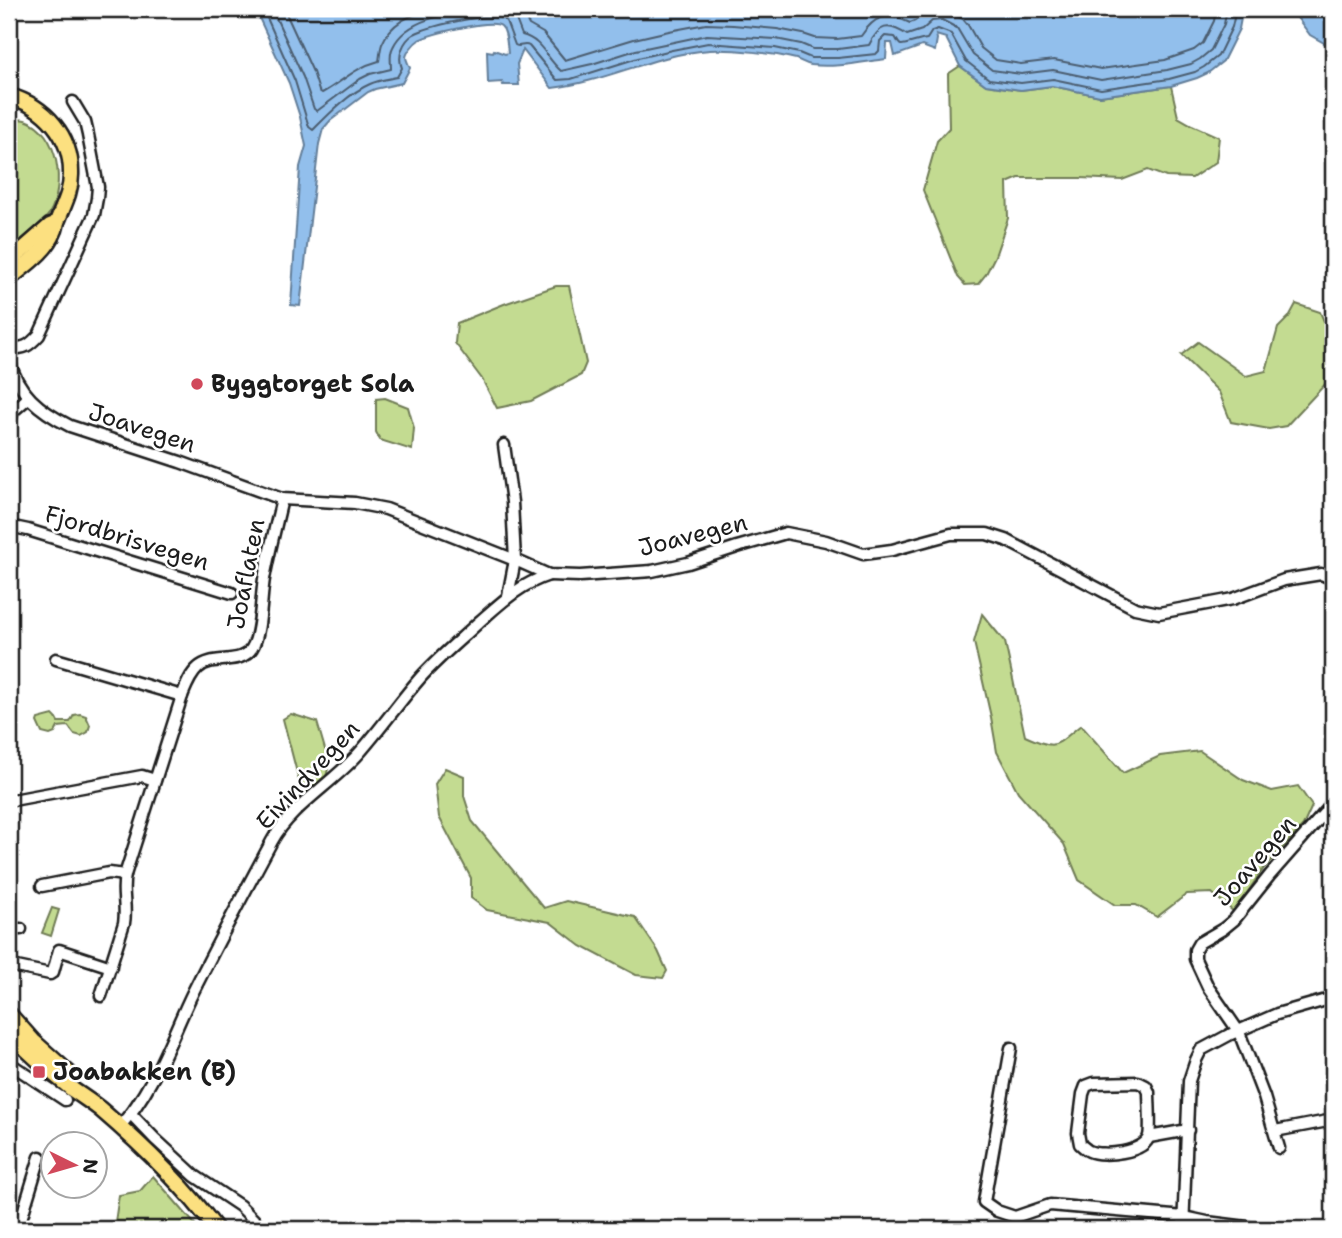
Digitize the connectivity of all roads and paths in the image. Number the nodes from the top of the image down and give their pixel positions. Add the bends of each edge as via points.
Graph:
1 (9, 96) edge
2 (73, 102) dead end
3 (55, 224) junction
4 (9, 262) edge
5 (9, 279) edge
6 (9, 349) edge
7 (9, 359) edge
8 (28, 398) junction
9 (9, 423) edge
10 (504, 445) dead end
11 (282, 499) junction
12 (9, 526) edge
13 (515, 560) junction
14 (549, 575) junction
15 (1333, 579) edge
16 (232, 593) dead end
17 (508, 596) junction
18 (56, 659) dead end
19 (182, 696) junction
20 (155, 780) junction
21 (13, 800) dead end
22 (1333, 800) edge
23 (125, 875) junction
24 (42, 886) dead end
25 (9, 929) edge
26 (21, 929) dead end
27 (9, 964) edge
28 (111, 967) junction
29 (101, 996) dead end
30 (1333, 998) edge
31 (9, 1014) edge
32 (9, 1032) edge
33 (1239, 1032) junction
34 (1011, 1048) dead end
35 (9, 1063) edge
36 (69, 1094) junction
37 (131, 1114) junction
38 (1333, 1120) edge
39 (119, 1127) junction
40 (1188, 1130) junction
41 (1275, 1131) junction
42 (1149, 1136) junction
43 (1279, 1148) dead end
44 (38, 1164) edge
45 (1184, 1217) junction
46 (18, 1229) edge
47 (216, 1229) edge
48 (263, 1229) edge
49 (1183, 1229) edge
50 (1263, 1229) edge

1 - 3 main road via 45,114 63,139 71,174 69,194
2 - 6 street via 85,122 96,176 94,215 39,335 29,346
3 - 4 main road
3 - 5 main road via 44,247
7 - 8 street, Joavegen
8 - 9 street via 13,411
8 - 11 street, Joavegen via 70,426
10 - 13 street
11 - 13 street, Joavegen via 386,509
11 - 19 street, Joaflaten via 252,648 240,658 206,662 192,674
12 - 16 street, Fjordbrisvegen
13 - 14 street, Joavegen
13 - 17 street
14 - 15 street, Joavegen via 652,571 786,533 863,554 951,534 987,534 1135,608 1159,613 1233,599 1284,580 1321,574
14 - 17 street, Eivindvegen
17 - 37 street, Eivindvegen via 424,674 361,752 299,808 274,838
18 - 19 street
19 - 20 street, Joaflaten
20 - 21 street via 142,776
20 - 23 street, Joaflaten
22 - 33 street, Joavegen via 1234,920 1195,950 1208,987
23 - 24 street via 109,873
23 - 28 street, Joaflaten via 126,911
25 - 26 street
27 - 28 street via 50,974 59,950
28 - 29 street, Joaflaten
30 - 33 street via 1277,1014
31 - 36 main road
32 - 36 main road
33 - 40 street via 1200,1050 1189,1081
33 - 41 street, Joavegen
34 - 45 street via 984,1202 1015,1217 1050,1205
35 - 36 street
36 - 39 main road via 99,1108
37 - 39 street, Eivindvegen
37 - 48 street via 195,1176 240,1206
38 - 41 street
39 - 47 main road via 181,1186
40 - 42 street
40 - 45 street
41 - 43 street, Joavegen
42 - 42 street via 1144,1144 1115,1153 1089,1151 1080,1144 1086,1086 1138,1082 1146,1086
44 - 46 street
45 - 49 street
45 - 50 street

